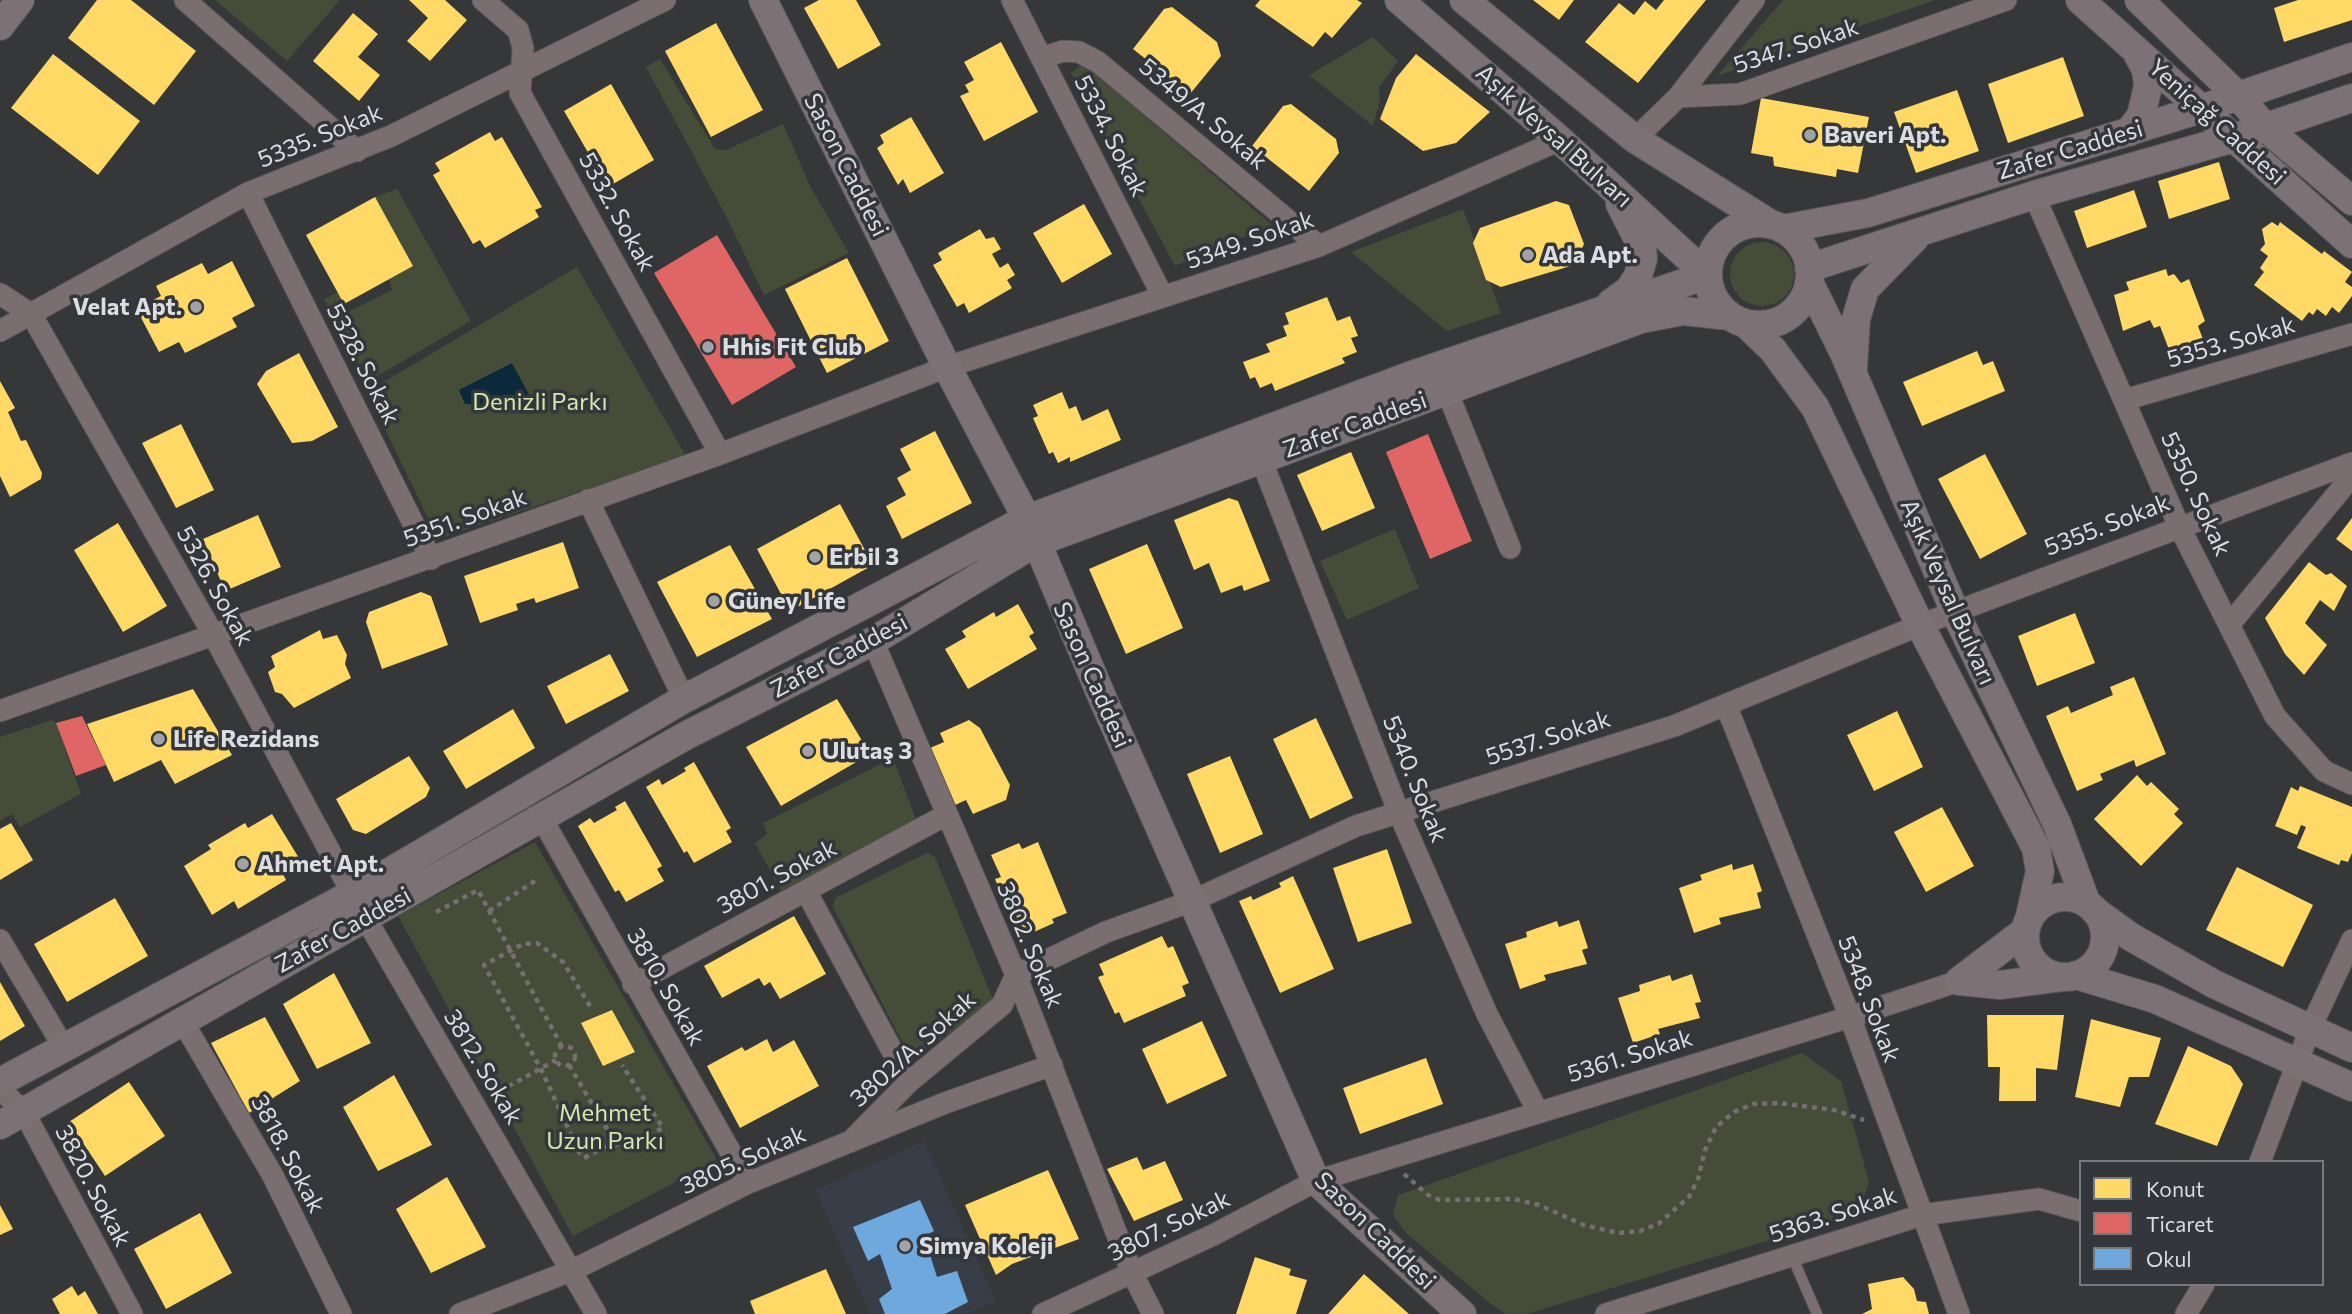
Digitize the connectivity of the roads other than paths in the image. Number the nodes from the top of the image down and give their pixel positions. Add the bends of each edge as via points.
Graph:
1 (20, 0) edge
2 (185, 0) edge
3 (483, 0) edge
4 (665, 0) edge
5 (763, 0) edge
6 (1012, 0) edge
7 (1399, 0) edge
8 (1464, 0) edge
9 (1754, 0) edge
10 (2006, 0) edge
11 (2080, 0) edge
12 (2139, 0) edge
13 (0, 26) edge
14 (2134, 47) junction
15 (2352, 57) edge
16 (1042, 58) junction
17 (520, 74) junction
18 (2238, 96) junction
19 (1678, 97) junction
20 (2352, 98) edge
21 (2201, 109) junction
22 (2265, 127) junction
23 (2129, 132) junction
24 (2234, 138) junction
25 (1635, 139) junction
26 (1560, 140) junction
27 (357, 151) junction
28 (1605, 181) junction
29 (248, 193) junction
30 (2034, 195) junction
31 (2352, 201) edge
32 (1776, 226) junction
33 (1921, 232) junction
34 (2352, 244) edge
35 (1319, 246) junction
36 (1707, 275) junction
37 (1809, 275) junction
38 (0, 294) edge
39 (1163, 297) junction
40 (1595, 313) junction
41 (31, 314) junction
42 (1738, 320) junction
43 (0, 331) edge
44 (2352, 334) edge
45 (947, 367) junction
46 (1853, 374) junction
47 (1447, 391) junction
48 (2124, 400) junction
49 (720, 454) junction
50 (1261, 460) junction
51 (2352, 463) edge
52 (2352, 476) edge
53 (588, 500) junction
54 (2179, 526) junction
55 (1031, 531) junction
56 (1510, 548) dead end
57 (431, 559) junction
58 (1955, 612) junction
59 (1920, 625) junction
60 (2229, 625) junction
61 (214, 636) junction
62 (873, 640) junction
63 (684, 699) junction
64 (1726, 705) junction
65 (0, 711) edge
66 (2352, 784) edge
67 (1399, 813) junction
68 (946, 815) junction
69 (541, 817) junction
70 (806, 891) junction
71 (352, 894) junction
72 (1192, 901) junction
73 (2091, 906) junction
74 (366, 919) junction
75 (2027, 923) junction
76 (0, 940) edge
77 (2352, 940) edge
78 (1016, 975) junction
79 (2070, 976) junction
80 (1959, 981) junction
81 (633, 984) junction
82 (1850, 1017) junction
83 (183, 1022) junction
84 (2310, 1028) junction
85 (62, 1046) junction
86 (2352, 1048) edge
87 (2297, 1061) junction
88 (1052, 1065) junction
89 (0, 1082) edge
90 (909, 1082) junction
91 (2352, 1087) edge
92 (0, 1089) edge
93 (1538, 1112) junction
94 (12, 1119) edge
95 (850, 1142) junction
96 (2261, 1160) edge
97 (1316, 1181) junction
98 (748, 1183) junction
99 (2079, 1210) edge
100 (1922, 1214) junction
101 (1791, 1256) junction
102 (573, 1270) junction
103 (1132, 1273) junction
104 (2203, 1286) edge
105 (132, 1314) edge
106 (341, 1314) edge
107 (460, 1314) edge
108 (596, 1314) edge
109 (1043, 1314) edge
110 (1153, 1314) edge
111 (1462, 1314) edge
112 (1606, 1314) edge
113 (1817, 1314) edge
114 (1959, 1314) edge
115 (2186, 1314) edge

1 - 13 main road
2 - 27 street
3 - 17 street, 5332. Sokak via 518,30 523,48
4 - 17 street, 5335. Sokak
5 - 45 main road, Sason Caddesi
6 - 16 street, 5334. Sokak
7 - 26 main road, Aşık Veysal Bulvarı
8 - 25 main road, Aşık Veysal Bulvarı
9 - 19 street
10 - 19 street, 5347. Sokak via 1740,94
11 - 14 main road, Yeniçağ Caddesi
12 - 18 main road, Yeniçağ Caddesi
14 - 21 main road, Yeniçağ Caddesi
14 - 23 main road via 2146,70 2148,86 2141,116
15 - 18 main road, Zafer Caddesi
16 - 35 street, 5349/A. Sokak via 1063,51 1079,52 1098,62
16 - 39 street, 5334. Sokak
17 - 27 street, 5335. Sokak
17 - 49 street, 5332. Sokak via 520,93
18 - 21 main road, Zafer Caddesi
18 - 22 main road, Yeniçağ Caddesi
19 - 25 street
20 - 22 main road, Zafer Caddesi
21 - 23 main road, Zafer Caddesi
21 - 24 main road, Yeniçağ Caddesi
22 - 24 main road, Zafer Caddesi
22 - 31 main road, Yeniçağ Caddesi
23 - 32 main road, Zafer Caddesi via 1868,213
24 - 30 main road, Zafer Caddesi
24 - 34 main road, Yeniçağ Caddesi
25 - 32 main road, Aşık Veysal Bulvarı
26 - 28 main road, Aşık Veysal Bulvarı
26 - 35 street, 5349. Sokak
27 - 29 street, 5335. Sokak
28 - 36 main road, Aşık Veysal Bulvarı
28 - 40 main road via 1629,218 1643,259 1629,290
29 - 41 street, 5335. Sokak
29 - 57 street, 5328. Sokak
30 - 33 main road, Zafer Caddesi
30 - 48 street, 5350. Sokak
32 - 36 main road via 1739,226 1726,235 1716,246
32 - 37 main road via 1801,245
33 - 37 main road, Zafer Caddesi
33 - 46 main road via 1865,289 1852,342
35 - 39 street, 5349. Sokak
36 - 40 main road
36 - 42 main road via 1717,304
37 - 42 main road via 1804,298 1779,321 1763,325
37 - 46 main road, Aşık Veysal Bulvarı
38 - 41 street, 5326. Sokak
39 - 45 street, 5349. Sokak
40 - 55 main road via 1409,376
41 - 43 street, 5335. Sokak
41 - 61 street, 5326. Sokak
42 - 47 main road, Zafer Caddesi via 1683,312 1642,319
42 - 59 main road, Aşık Veysal Bulvarı via 1773,350 1815,407
44 - 48 street, 5353. Sokak
45 - 49 street, 5351. Sokak
45 - 55 main road, Sason Caddesi
46 - 58 main road, Aşık Veysal Bulvarı
47 - 50 main road, Zafer Caddesi
47 - 56 street
48 - 54 street, 5350. Sokak
49 - 53 street, 5351. Sokak
50 - 55 main road, Zafer Caddesi
50 - 67 street, 5340. Sokak
51 - 54 street, 5355. Sokak
52 - 60 street
53 - 57 street, 5351. Sokak
53 - 63 street
54 - 58 street, 5355. Sokak
54 - 60 street, 5350. Sokak
55 - 62 main road, Zafer Caddesi
55 - 63 main road
55 - 72 main road, Sason Caddesi
57 - 61 street, 5351. Sokak
58 - 59 street, 5355. Sokak
58 - 73 main road, Aşık Veysal Bulvarı via 2057,824
59 - 64 street, 5537. Sokak
59 - 75 main road, Aşık Veysal Bulvarı via 2036,848 2040,871
60 - 66 street, 5350. Sokak via 2275,716 2324,771
61 - 65 street, 5351. Sokak
61 - 71 street, 5326. Sokak
62 - 68 street, 3802. Sokak
62 - 69 main road, Zafer Caddesi via 687,735
63 - 71 main road
64 - 67 street, 5537. Sokak via 1674,726
64 - 82 street, 5348. Sokak
67 - 72 street, 5537. Sokak via 1356,826
67 - 93 street, 5340. Sokak via 1488,1014
68 - 70 street, 3801. Sokak
68 - 78 street, 3802. Sokak
69 - 74 main road, Zafer Caddesi
69 - 81 street, 3810. Sokak
70 - 81 street, 3801. Sokak
70 - 90 street
71 - 74 street, 5326. Sokak
71 - 85 main road
72 - 78 street via 1106,932
72 - 97 main road, Sason Caddesi
73 - 75 main road via 2061,897 2037,907
73 - 79 main road via 2102,922 2104,948 2088,970
73 - 84 main road via 2131,937 2214,984
74 - 83 main road, Zafer Caddesi
74 - 102 street, 3812. Sokak
75 - 79 main road via 2025,944 2038,967
75 - 80 main road
76 - 85 street
77 - 84 street
78 - 88 street, 3802. Sokak
78 - 90 street, 3802/A. Sokak via 1002,1005
79 - 80 main road via 2000,985
79 - 87 main road via 2155,999
80 - 82 street, 5361. Sokak
81 - 98 street, 3810. Sokak
82 - 93 street, 5361. Sokak
82 - 100 street, 5348. Sokak
83 - 94 main road, Zafer Caddesi
83 - 106 street, 3818. Sokak via 272,1176
84 - 86 main road
84 - 87 street
85 - 89 main road
87 - 91 main road
87 - 96 street
88 - 95 street, 3805. Sokak
88 - 103 street, 3802. Sokak
90 - 95 street, 3802/A. Sokak
92 - 94 street, 3820. Sokak
93 - 97 street, 5361. Sokak
94 - 105 street, 3820. Sokak
95 - 98 street, 3805. Sokak
97 - 103 street, 3807. Sokak
97 - 111 main road, Sason Caddesi
98 - 102 street, 3805. Sokak
99 - 100 street, 5363. Sokak via 2039,1199
100 - 101 street, 5363. Sokak
100 - 114 street, 5348. Sokak
101 - 112 street, 5363. Sokak
101 - 113 lane
102 - 107 street, 3805. Sokak
102 - 108 street, 3812. Sokak
103 - 109 street, 3807. Sokak
103 - 110 street, 3802. Sokak
104 - 115 street

